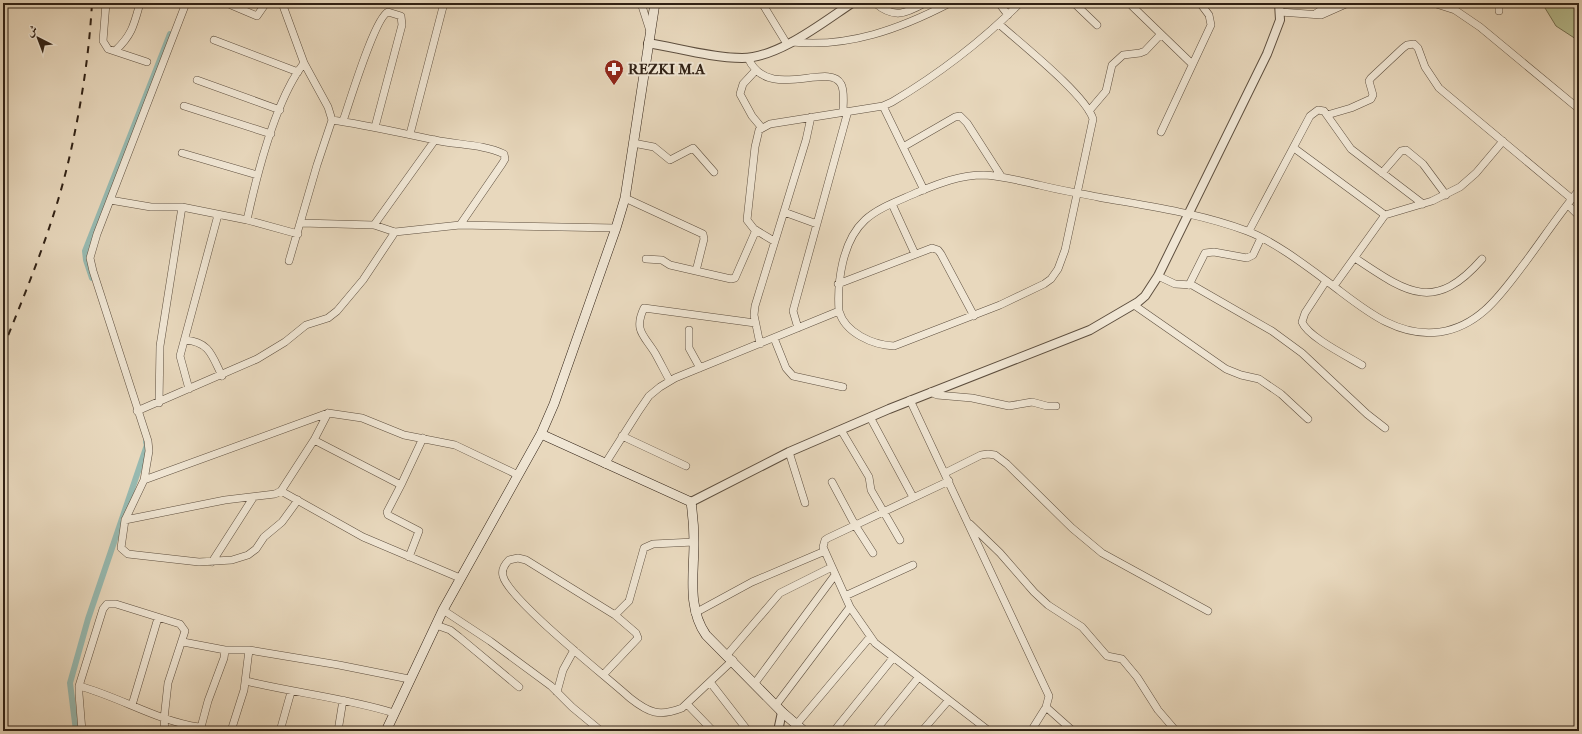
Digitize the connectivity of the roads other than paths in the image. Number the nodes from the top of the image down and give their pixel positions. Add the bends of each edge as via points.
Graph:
1 (106, 3) edge
2 (140, 3) edge
3 (186, 3) edge
4 (266, 3) edge
5 (282, 3) edge
6 (444, 3) edge
7 (642, 3) edge
8 (655, 3) edge
9 (762, 3) edge
10 (852, 3) edge
11 (875, 3) edge
12 (925, 3) edge
13 (999, 3) edge
14 (1020, 3) edge
15 (1074, 3) edge
16 (1200, 3) edge
17 (1279, 3) edge
18 (1332, 3) edge
19 (1348, 3) edge
20 (1433, 3) edge
21 (1499, 3) edge
22 (946, 4) edge
23 (230, 5) dead end
24 (1132, 6) dead end
25 (1499, 11) dead end
26 (1280, 12) junction
27 (1315, 14) junction
28 (1008, 15) junction
29 (999, 24) junction
30 (1097, 25) dead end
31 (650, 31) junction
32 (1161, 34) junction
33 (214, 40) dead end
34 (648, 43) junction
35 (790, 43) junction
36 (115, 51) junction
37 (748, 58) junction
38 (147, 62) dead end
39 (304, 63) junction
40 (1191, 63) junction
41 (756, 70) junction
42 (298, 72) junction
43 (197, 80) dead end
44 (184, 106) dead end
45 (882, 106) junction
46 (1579, 109) edge
47 (280, 110) junction
48 (1089, 111) junction
49 (846, 112) junction
50 (1327, 115) junction
51 (811, 117) junction
52 (332, 120) junction
53 (343, 121) junction
54 (376, 127) junction
55 (762, 128) junction
56 (1161, 132) dead end
57 (272, 134) junction
58 (410, 134) junction
59 (435, 140) junction
60 (1503, 141) junction
61 (633, 143) junction
62 (903, 147) junction
63 (1294, 148) junction
64 (182, 153) dead end
65 (714, 172) dead end
66 (1382, 173) junction
67 (257, 175) junction
68 (1001, 176) junction
69 (924, 190) junction
70 (1579, 190) edge
71 (1079, 194) junction
72 (1446, 195) junction
73 (625, 198) junction
74 (110, 200) junction
75 (1570, 202) junction
76 (892, 204) junction
77 (1423, 204) junction
78 (182, 207) junction
79 (784, 212) junction
80 (1188, 214) junction
81 (218, 215) junction
82 (1385, 216) junction
83 (1579, 216) edge
84 (247, 220) junction
85 (301, 223) junction
86 (817, 224) junction
87 (374, 225) junction
88 (460, 225) junction
89 (616, 228) junction
90 (756, 230) junction
91 (1249, 231) junction
92 (395, 232) junction
93 (298, 234) junction
94 (1261, 238) junction
95 (774, 241) junction
96 (915, 254) junction
97 (1354, 258) junction
98 (646, 259) dead end
99 (1482, 259) dead end
100 (289, 260) dead end
101 (696, 271) junction
102 (1158, 276) junction
103 (1326, 280) junction
104 (838, 284) junction
105 (1189, 285) junction
106 (1334, 286) junction
107 (1134, 305) junction
108 (839, 311) junction
109 (974, 316) junction
110 (755, 323) junction
111 (798, 328) junction
112 (689, 330) dead end
113 (774, 338) junction
114 (185, 340) junction
115 (760, 344) junction
116 (1362, 365) dead end
117 (700, 368) junction
118 (222, 376) junction
119 (670, 381) junction
120 (843, 387) dead end
121 (189, 389) junction
122 (930, 392) junction
123 (910, 400) junction
124 (159, 403) junction
125 (1056, 406) dead end
126 (137, 411) junction
127 (328, 413) junction
128 (870, 417) junction
129 (1308, 419) dead end
130 (1385, 428) dead end
131 (841, 430) junction
132 (541, 434) junction
133 (622, 436) junction
134 (423, 438) junction
135 (314, 440) junction
136 (789, 452) junction
137 (605, 464) junction
138 (686, 466) dead end
139 (945, 473) junction
140 (518, 475) junction
141 (144, 480) junction
142 (949, 481) junction
143 (832, 482) dead end
144 (401, 485) junction
145 (281, 491) junction
146 (913, 497) junction
147 (253, 498) junction
148 (298, 500) junction
149 (691, 502) junction
150 (805, 503) dead end
151 (884, 512) junction
152 (125, 520) junction
153 (969, 523) junction
154 (855, 525) junction
155 (900, 540) dead end
156 (694, 542) junction
157 (825, 551) junction
158 (873, 553) dead end
159 (409, 557) junction
160 (212, 562) junction
161 (913, 565) dead end
162 (832, 567) junction
163 (835, 575) junction
164 (460, 578) junction
165 (845, 596) junction
166 (850, 607) junction
167 (443, 610) junction
168 (1208, 610) dead end
169 (695, 612) junction
170 (615, 615) junction
171 (158, 618) junction
172 (436, 625) junction
173 (870, 637) junction
174 (183, 642) junction
175 (225, 650) junction
176 (249, 650) junction
177 (574, 650) junction
178 (730, 658) junction
179 (893, 658) junction
180 (604, 674) junction
181 (918, 678) junction
182 (409, 679) junction
183 (246, 681) junction
184 (710, 682) junction
185 (755, 683) junction
186 (80, 686) junction
187 (519, 687) dead end
188 (291, 692) junction
189 (557, 692) junction
190 (343, 700) junction
191 (948, 701) junction
192 (688, 704) junction
193 (132, 705) junction
194 (776, 705) junction
195 (1046, 707) junction
196 (782, 712) junction
197 (394, 713) junction
198 (164, 719) junction
199 (796, 724) junction
200 (200, 729) edge
201 (981, 729) edge
202 (923, 730) edge
203 (82, 731) edge
204 (165, 731) edge
205 (231, 731) edge
206 (280, 731) edge
207 (338, 731) edge
208 (386, 731) edge
209 (601, 731) edge
210 (713, 731) edge
211 (748, 731) edge
212 (778, 731) edge
213 (804, 731) edge
214 (834, 731) edge
215 (875, 731) edge
216 (989, 731) edge
217 (1031, 731) edge
218 (1073, 731) edge
219 (1176, 731) edge

1 - 36 street via 103,41 108,49
2 - 36 street via 129,36
3 - 74 street
4 - 23 street via 257,16
5 - 39 street
6 - 58 street
7 - 31 street
8 - 31 main road
9 - 35 street
10 - 35 street
11 - 12 street via 883,10 895,14
13 - 28 street
14 - 28 street
15 - 30 street
16 - 40 street via 1209,15 1211,25
17 - 26 street
18 - 27 street
19 - 27 street via 1321,15
20 - 46 street via 1455,10 1466,17
21 - 25 street
22 - 35 street via 890,30 866,38 826,44
24 - 32 street
26 - 27 street
26 - 80 street via 1278,28 1267,54
28 - 29 street
29 - 45 street via 944,68 904,95
29 - 48 street via 1059,77
31 - 34 main road
32 - 40 street
32 - 48 street via 1145,51 1123,54 1112,65 1106,91
33 - 42 street
34 - 37 street via 727,57
34 - 61 main road
35 - 37 street
36 - 38 street
37 - 41 street
39 - 42 street
39 - 52 street via 328,107
40 - 56 street
41 - 49 street via 778,81 812,77 838,81
41 - 55 street via 743,84 740,94
42 - 47 street
43 - 47 street
44 - 57 street
45 - 49 street
45 - 62 street
47 - 57 street
48 - 71 street via 1093,125
49 - 51 street
49 - 86 street
50 - 60 street via 1371,99 1371,78 1407,44 1414,44 1439,88
50 - 63 street via 1321,110 1314,112
50 - 66 street via 1346,144
51 - 55 street via 770,124
51 - 79 street
52 - 53 street
52 - 85 street
53 - 54 street
53 - 54 street via 373,36 382,16 388,12 401,16 402,25
54 - 58 street
55 - 90 street via 757,136 748,211 748,222
57 - 67 street
58 - 59 street
59 - 87 street
59 - 88 street via 500,152 505,156
60 - 72 street via 1476,173
60 - 75 street
61 - 65 street via 654,147 670,160 693,148
61 - 73 main road
62 - 68 street via 960,116
62 - 69 street
63 - 82 street
63 - 91 street
64 - 67 street
66 - 72 street via 1401,151 1406,150 1423,164
66 - 77 street
67 - 84 street
68 - 69 street via 957,177
68 - 71 street
69 - 76 street
70 - 75 street
71 - 80 street
71 - 109 street via 1066,250 1051,279 1029,292
72 - 77 street
73 - 89 main road
73 - 101 street via 703,234
74 - 78 street via 151,207
74 - 126 street via 90,258
75 - 83 street
75 - 106 street via 1491,306 1469,322 1455,328 1424,333 1399,327 1370,314
76 - 96 street
76 - 104 street via 865,220 856,231 842,266
77 - 82 street
78 - 81 street
78 - 124 street via 160,346
79 - 86 street
79 - 95 street
80 - 91 street
80 - 102 street
81 - 84 street
81 - 114 street
82 - 97 street
84 - 93 street
85 - 87 street
85 - 93 street
86 - 111 street via 794,311
87 - 92 street
88 - 89 street
88 - 92 street
89 - 132 main road
90 - 95 street
90 - 101 street via 733,279
91 - 94 street
92 - 118 street via 376,262 337,311 328,318 306,326 257,359
93 - 100 street
94 - 103 street
94 - 105 street via 1253,255 1247,258 1214,252 1205,253
95 - 110 street via 755,306
96 - 104 street
96 - 109 street via 932,248 938,250
97 - 99 street via 1409,291 1422,293 1438,292 1454,285 1468,275
97 - 106 street
98 - 101 street via 662,260 670,265
102 - 105 street via 1175,284
102 - 107 street via 1145,296
103 - 106 street
103 - 116 street via 1302,322 1313,335
104 - 108 street
105 - 130 street via 1263,324 1281,337
107 - 122 street via 1090,330
107 - 129 street via 1226,369 1259,379
108 - 109 street via 844,322 867,340 880,345 894,346
108 - 111 street
110 - 115 street
110 - 119 street via 644,308 640,325 641,334
111 - 113 street
112 - 117 street via 689,348
113 - 115 street
113 - 120 street via 786,368 793,376
114 - 118 street via 208,348
114 - 121 street via 180,360
115 - 117 street
117 - 119 street
118 - 121 street
119 - 133 street via 649,396
121 - 124 street
122 - 123 street
122 - 125 street via 1010,406 1032,402
123 - 128 street
123 - 139 street
124 - 126 street
126 - 141 street via 149,451
127 - 134 street via 362,418 404,435
127 - 135 street
127 - 141 street
128 - 131 street
128 - 146 street
131 - 136 street
131 - 151 street via 868,477 871,490
132 - 137 main road
132 - 140 main road
133 - 137 street
133 - 138 street
134 - 140 street via 455,444
134 - 144 street
135 - 144 street
135 - 145 street
136 - 149 street
136 - 150 street
137 - 149 main road
139 - 142 street
139 - 168 street via 981,455 995,455 1102,553
140 - 164 main road
141 - 152 street
142 - 146 street
142 - 153 street
143 - 154 street
144 - 159 street via 387,512 388,515 419,531
145 - 147 street
145 - 148 street
146 - 151 street
147 - 152 street via 193,506
147 - 160 street
148 - 159 street via 363,537
148 - 160 street via 282,522 248,555
149 - 156 main road
151 - 154 street
151 - 155 street
152 - 160 street via 121,548 128,554
153 - 195 street via 1046,688 1049,696
153 - 219 street via 1048,605 1082,627 1107,656 1122,659
154 - 157 street via 825,540
154 - 158 street
156 - 169 main road
156 - 170 street via 653,544 644,548 629,601
157 - 162 street
157 - 169 street via 752,582
159 - 164 street
161 - 165 street
162 - 163 street
162 - 178 street via 780,593
163 - 165 street
163 - 185 street
164 - 167 main road
165 - 166 street
166 - 173 street
166 - 194 street
167 - 172 main road
167 - 189 street via 490,641
169 - 178 main road via 706,635
170 - 177 street via 526,560 510,560 503,570 506,581 516,596
170 - 180 street via 636,633 638,638
171 - 174 street via 180,624 185,631
171 - 186 street via 116,604 107,604 100,615
171 - 193 street
172 - 182 main road
172 - 187 street via 454,634
173 - 179 street
173 - 199 street
174 - 175 street
174 - 198 street via 168,682
175 - 176 street
175 - 200 street
176 - 182 street
176 - 183 street
177 - 180 street
177 - 189 street via 563,670
178 - 184 street
178 - 185 main road
179 - 181 street
179 - 214 street
180 - 192 street via 638,704 654,712 672,712
181 - 191 street
181 - 215 street
182 - 197 main road
183 - 188 street
183 - 205 street
184 - 192 street
184 - 211 street
185 - 194 main road
186 - 193 street
186 - 203 street via 78,694
188 - 190 street
188 - 206 street
189 - 209 street
190 - 197 street
190 - 207 street
191 - 201 street
191 - 202 street
192 - 210 street
193 - 198 street
194 - 196 main road
195 - 217 street
195 - 218 street
196 - 199 main road
196 - 212 street
197 - 208 main road
198 - 200 street
198 - 204 street
199 - 213 main road
201 - 216 street

